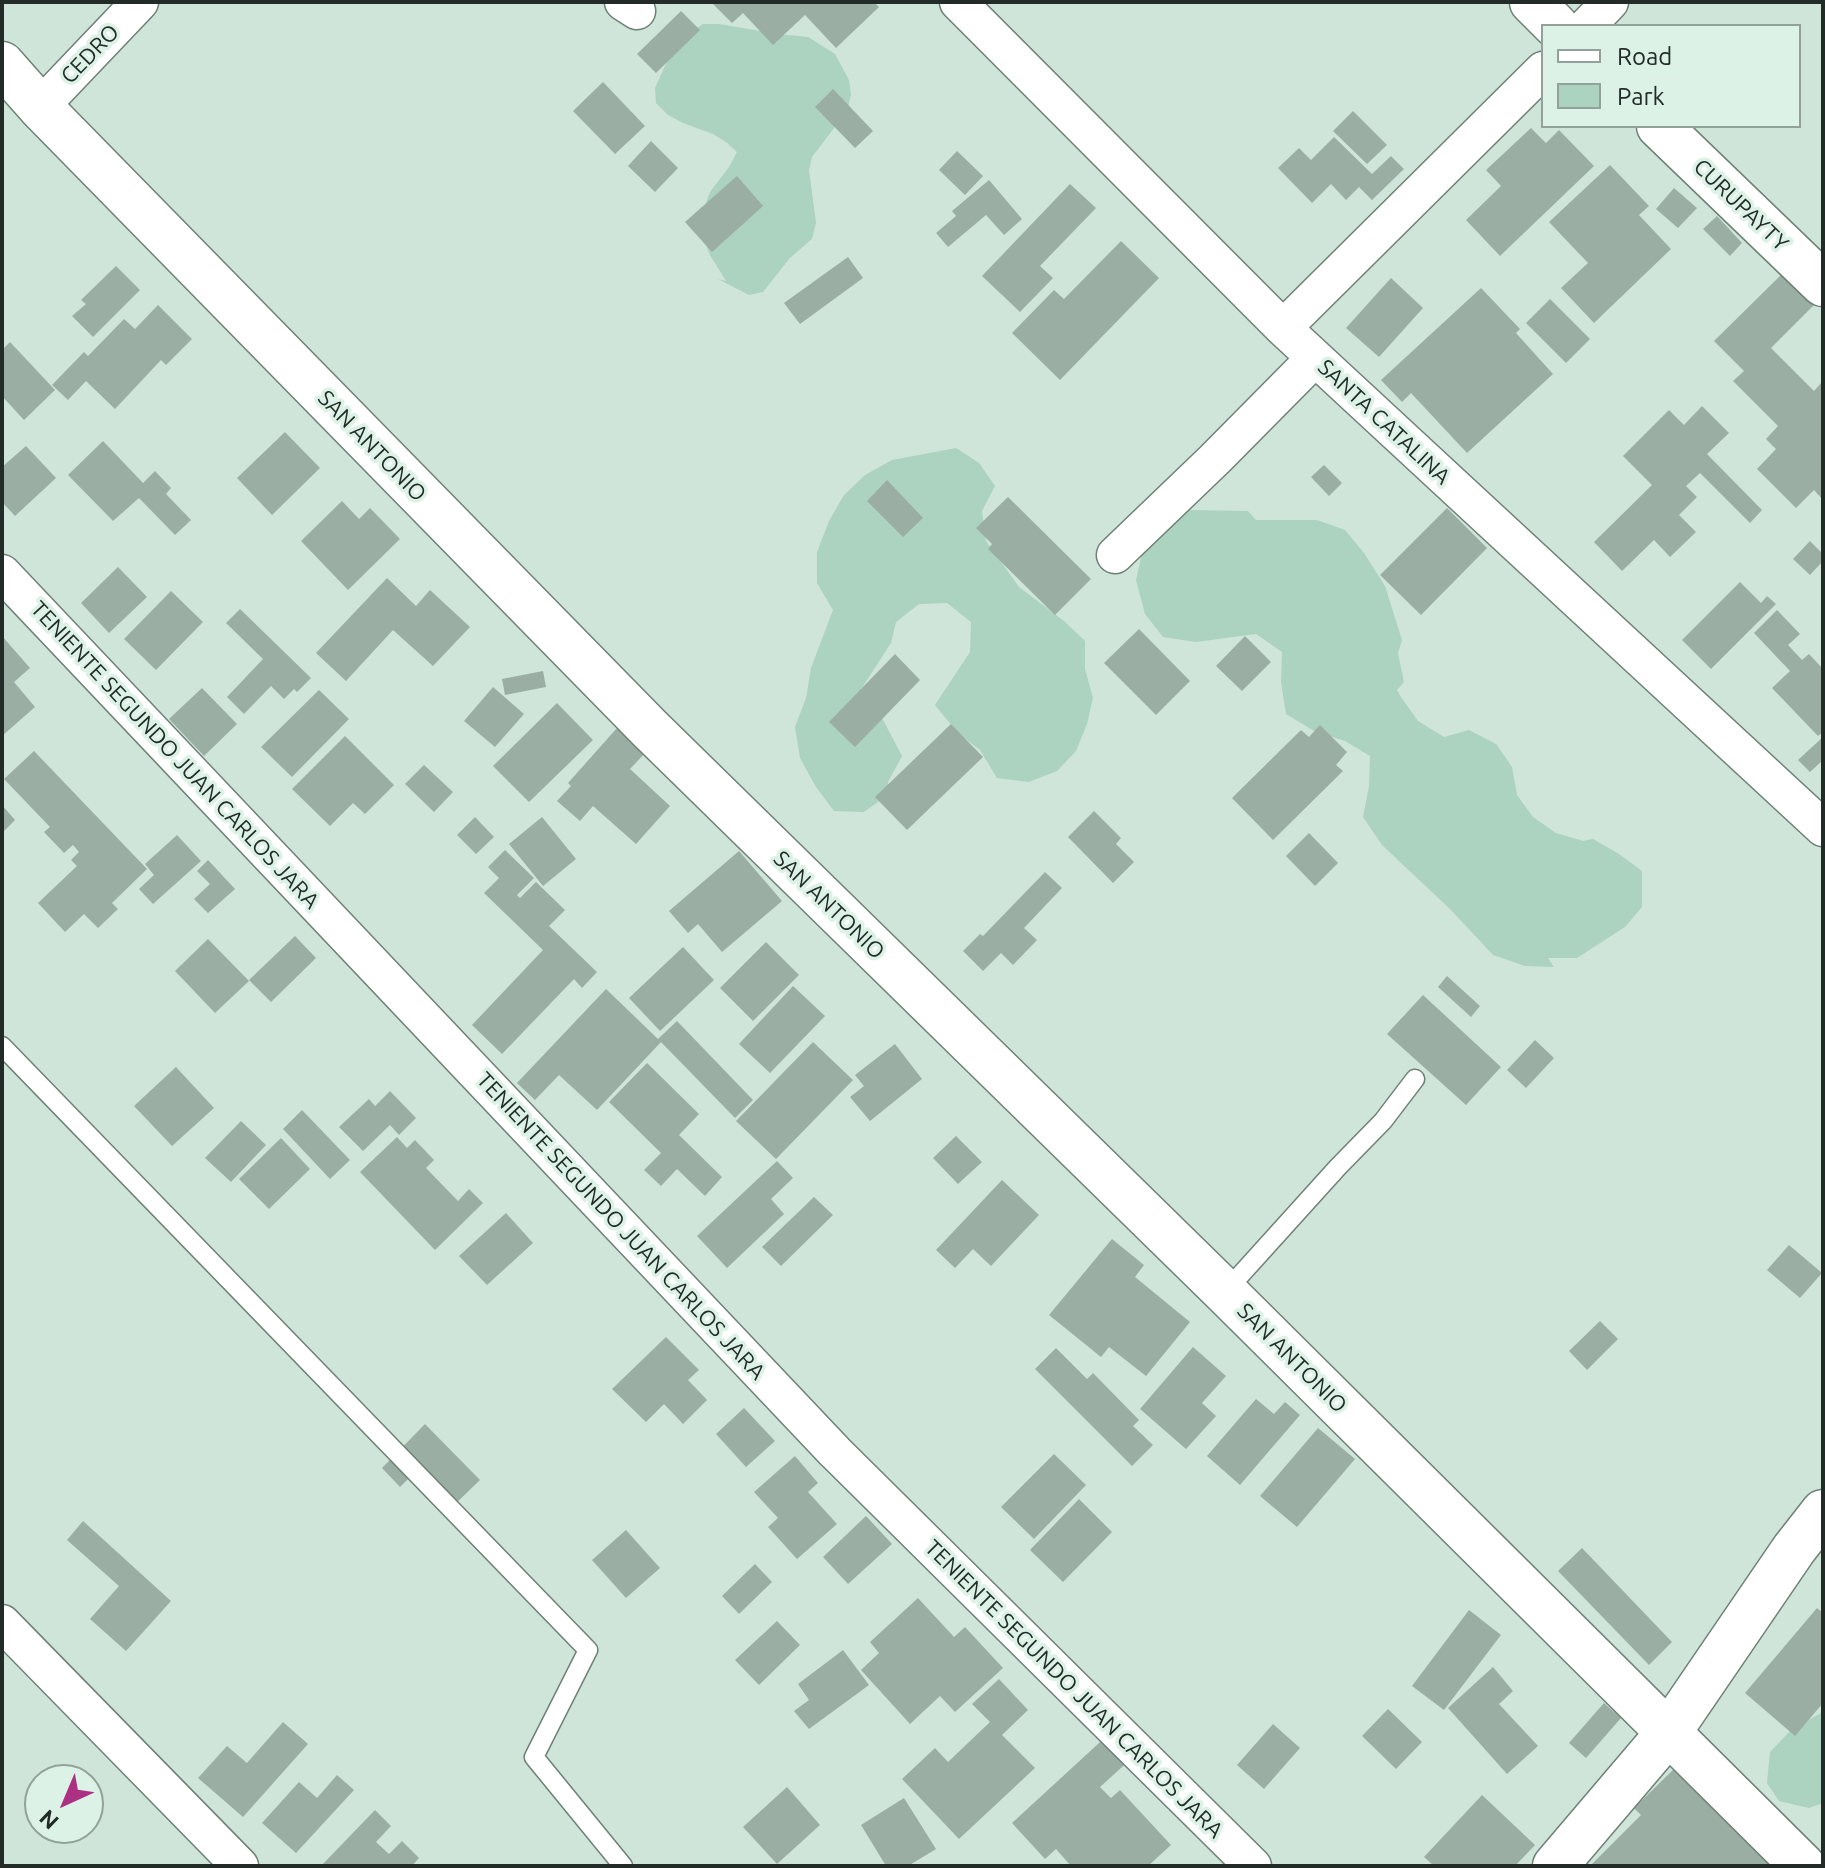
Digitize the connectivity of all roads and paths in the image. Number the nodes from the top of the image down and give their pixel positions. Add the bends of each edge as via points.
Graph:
1 (140, 2) edge
2 (958, 2) edge
3 (1532, 2) edge
4 (1610, 2) edge
5 (1554, 24) edge
6 (1589, 24) edge
7 (2, 64) edge
8 (1541, 72) edge
9 (40, 107) junction
10 (1661, 128) edge
11 (1823, 284) edge
12 (1283, 328) junction
13 (1315, 358) junction
14 (1115, 555) dead end
15 (2, 573) edge
16 (1819, 818) edge
17 (2, 1046) edge
18 (1415, 1079) dead end
19 (1225, 1292) junction
20 (1823, 1512) edge
21 (2, 1623) edge
22 (1669, 1732) junction
23 (240, 1866) edge
24 (623, 1866) edge
25 (1253, 1866) edge
26 (1555, 1866) edge
27 (1803, 1866) edge

1 - 9 street, CEDRO
2 - 12 street, SANTA CATALINA
3 - 5 street
4 - 6 street
7 - 9 street, SAN ANTONIO
8 - 12 street
9 - 19 street, SAN ANTONIO via 649,728
10 - 11 street, CURUPAYTY
12 - 13 street, SANTA CATALINA
13 - 14 street
13 - 16 street, SANTA CATALINA
15 - 25 street, TENIENTE SEGUNDO JUAN CARLOS JARA via 835,1452
17 - 24 lane via 588,1650 534,1757
18 - 19 lane via 1383,1121
19 - 22 street, SAN ANTONIO
20 - 22 street
21 - 23 street
22 - 26 street
22 - 27 street, SAN ANTONIO

